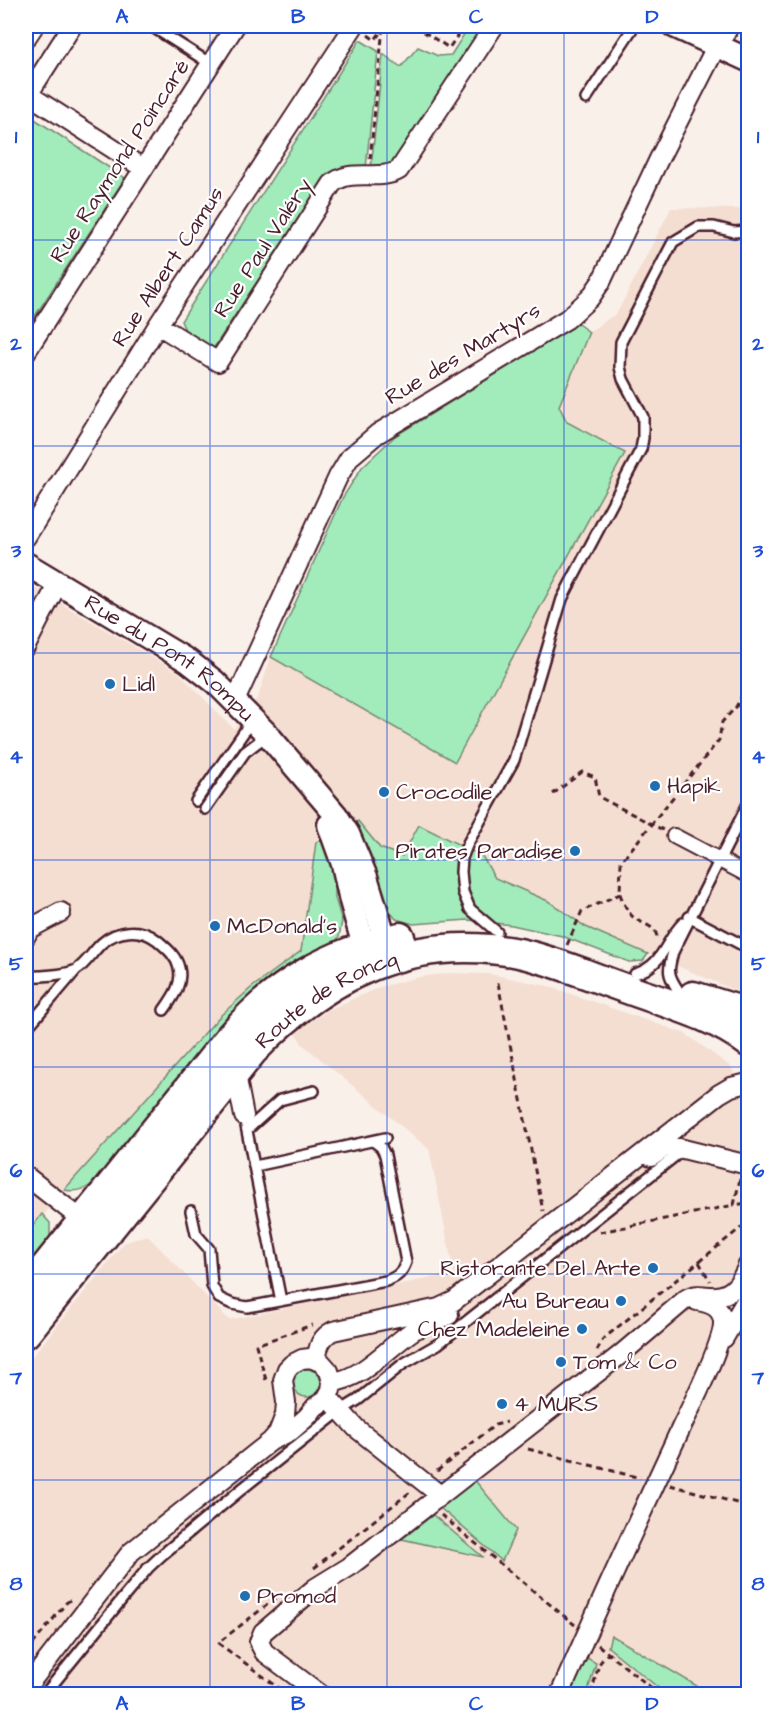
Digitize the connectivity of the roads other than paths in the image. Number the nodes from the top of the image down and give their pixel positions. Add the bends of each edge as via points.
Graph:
1 (34, 26) edge
2 (72, 26) edge
3 (151, 26) edge
4 (235, 26) edge
5 (354, 26) edge
6 (494, 26) edge
7 (634, 26) edge
8 (674, 26) edge
9 (722, 35) edge
10 (26, 38) edge
11 (748, 60) edge
12 (211, 64) junction
13 (26, 95) edge
14 (586, 99) dead end
15 (143, 168) junction
16 (748, 231) edge
17 (158, 325) junction
18 (26, 352) edge
19 (26, 537) edge
20 (26, 564) edge
21 (58, 583) junction
22 (26, 646) edge
23 (235, 701) junction
24 (251, 718) junction
25 (268, 735) junction
26 (196, 801) dead end
27 (748, 804) edge
28 (205, 809) dead end
29 (674, 836) road end
30 (719, 860) junction
31 (748, 876) edge
32 (61, 912) dead end
33 (689, 917) junction
34 (497, 932) junction
35 (26, 936) edge
36 (748, 948) edge
37 (378, 954) junction
38 (76, 970) junction
39 (642, 971) junction
40 (26, 976) edge
41 (678, 990) junction
42 (164, 1010) dead end
43 (748, 1013) edge
44 (239, 1026) junction
45 (26, 1029) edge
46 (748, 1042) edge
47 (235, 1073) junction
48 (748, 1083) edge
49 (314, 1091) dead end
50 (246, 1123) junction
51 (385, 1138) dead end
52 (373, 1141) junction
53 (684, 1149) junction
54 (746, 1165) edge
55 (255, 1166) junction
56 (26, 1176) edge
57 (191, 1210) dead end
58 (92, 1228) junction
59 (748, 1265) edge
60 (26, 1291) edge
61 (748, 1297) edge
62 (281, 1301) junction
63 (681, 1303) junction
64 (26, 1333) edge
65 (712, 1358) junction
66 (317, 1360) junction
67 (286, 1395) junction
68 (325, 1395) junction
69 (340, 1411) junction
70 (271, 1442) junction
71 (434, 1500) junction
72 (26, 1688) edge
73 (36, 1695) edge
74 (45, 1695) edge
75 (320, 1695) edge
76 (560, 1695) edge

1 - 10 street
2 - 13 street
3 - 12 lane
4 - 12 street, Rue Raymond Poincaré
5 - 17 street, Rue Albert Camus
6 - 17 street, Rue Paul Valéry via 399,170 392,174 347,176 332,184 218,362
7 - 14 lane
8 - 9 street
9 - 11 street
9 - 23 street, Rue des Martyrs via 591,298 558,324 376,434 350,457
12 - 15 street, Rue Raymond Poincaré
13 - 15 street
15 - 18 street, Rue Raymond Poincaré
16 - 34 lane via 698,227 673,242 621,342 623,379 643,417 641,449 562,599 514,760 462,858 463,892 470,909
17 - 19 street, Rue Albert Camus
20 - 21 street, Rue du Pont Rompu
21 - 22 street
21 - 23 street, Rue du Pont Rompu via 188,661
23 - 24 street, Rue du Pont Rompu
24 - 25 street, Rue du Pont Rompu
24 - 26 lane
25 - 28 lane via 245,752
25 - 37 street, Rue du Pont Rompu via 348,834 366,878
27 - 30 lane
29 - 30 street
30 - 31 street
30 - 33 lane
32 - 35 street via 29,929
33 - 36 lane
33 - 39 lane via 674,932 665,950
33 - 41 lane via 669,969 669,978
34 - 37 main road, Route de Roncq via 444,932
34 - 39 main road, Route de Roncq via 531,938
37 - 44 main road, Route de Roncq via 331,959 300,975
37 - 46 main road, Route de Roncq via 494,950 529,956 699,1015
37 - 47 main road, Route de Roncq via 302,1005
38 - 40 lane
38 - 42 lane via 119,933 152,936 172,953 180,974 173,998
38 - 45 lane
39 - 41 main road, Route de Roncq
41 - 43 main road, Route de Roncq
44 - 47 street via 234,1046
44 - 58 main road, Route de Roncq
47 - 50 street
47 - 58 main road, Route de Roncq
48 - 66 street via 719,1094 454,1301 444,1307 333,1330 320,1343
49 - 50 lane via 280,1100
50 - 55 lane
51 - 52 lane
52 - 55 lane
52 - 62 lane via 385,1155 406,1262 403,1271 386,1281
53 - 54 street
53 - 68 street via 671,1146 659,1151 451,1314 410,1333
53 - 69 lane via 438,1344 403,1364
55 - 62 lane
56 - 58 street
57 - 62 lane via 196,1234 209,1249 212,1286 219,1298 247,1307
58 - 60 main road, Route de Roncq
58 - 64 main road, Route de Roncq
59 - 63 street via 741,1280 727,1294 691,1296
61 - 65 street
63 - 65 street via 704,1302 722,1315 723,1327
63 - 71 street
65 - 76 street
66 - 67 street via 302,1359 289,1366 283,1380
66 - 68 street via 329,1371
67 - 68 street via 304,1407
67 - 70 street via 285,1415
68 - 69 street
68 - 70 street via 291,1431
69 - 71 street via 423,1482
69 - 74 lane via 148,1568
70 - 72 street via 131,1552
71 - 75 street via 349,1567 315,1588 263,1632 259,1642 264,1652
72 - 73 lane

